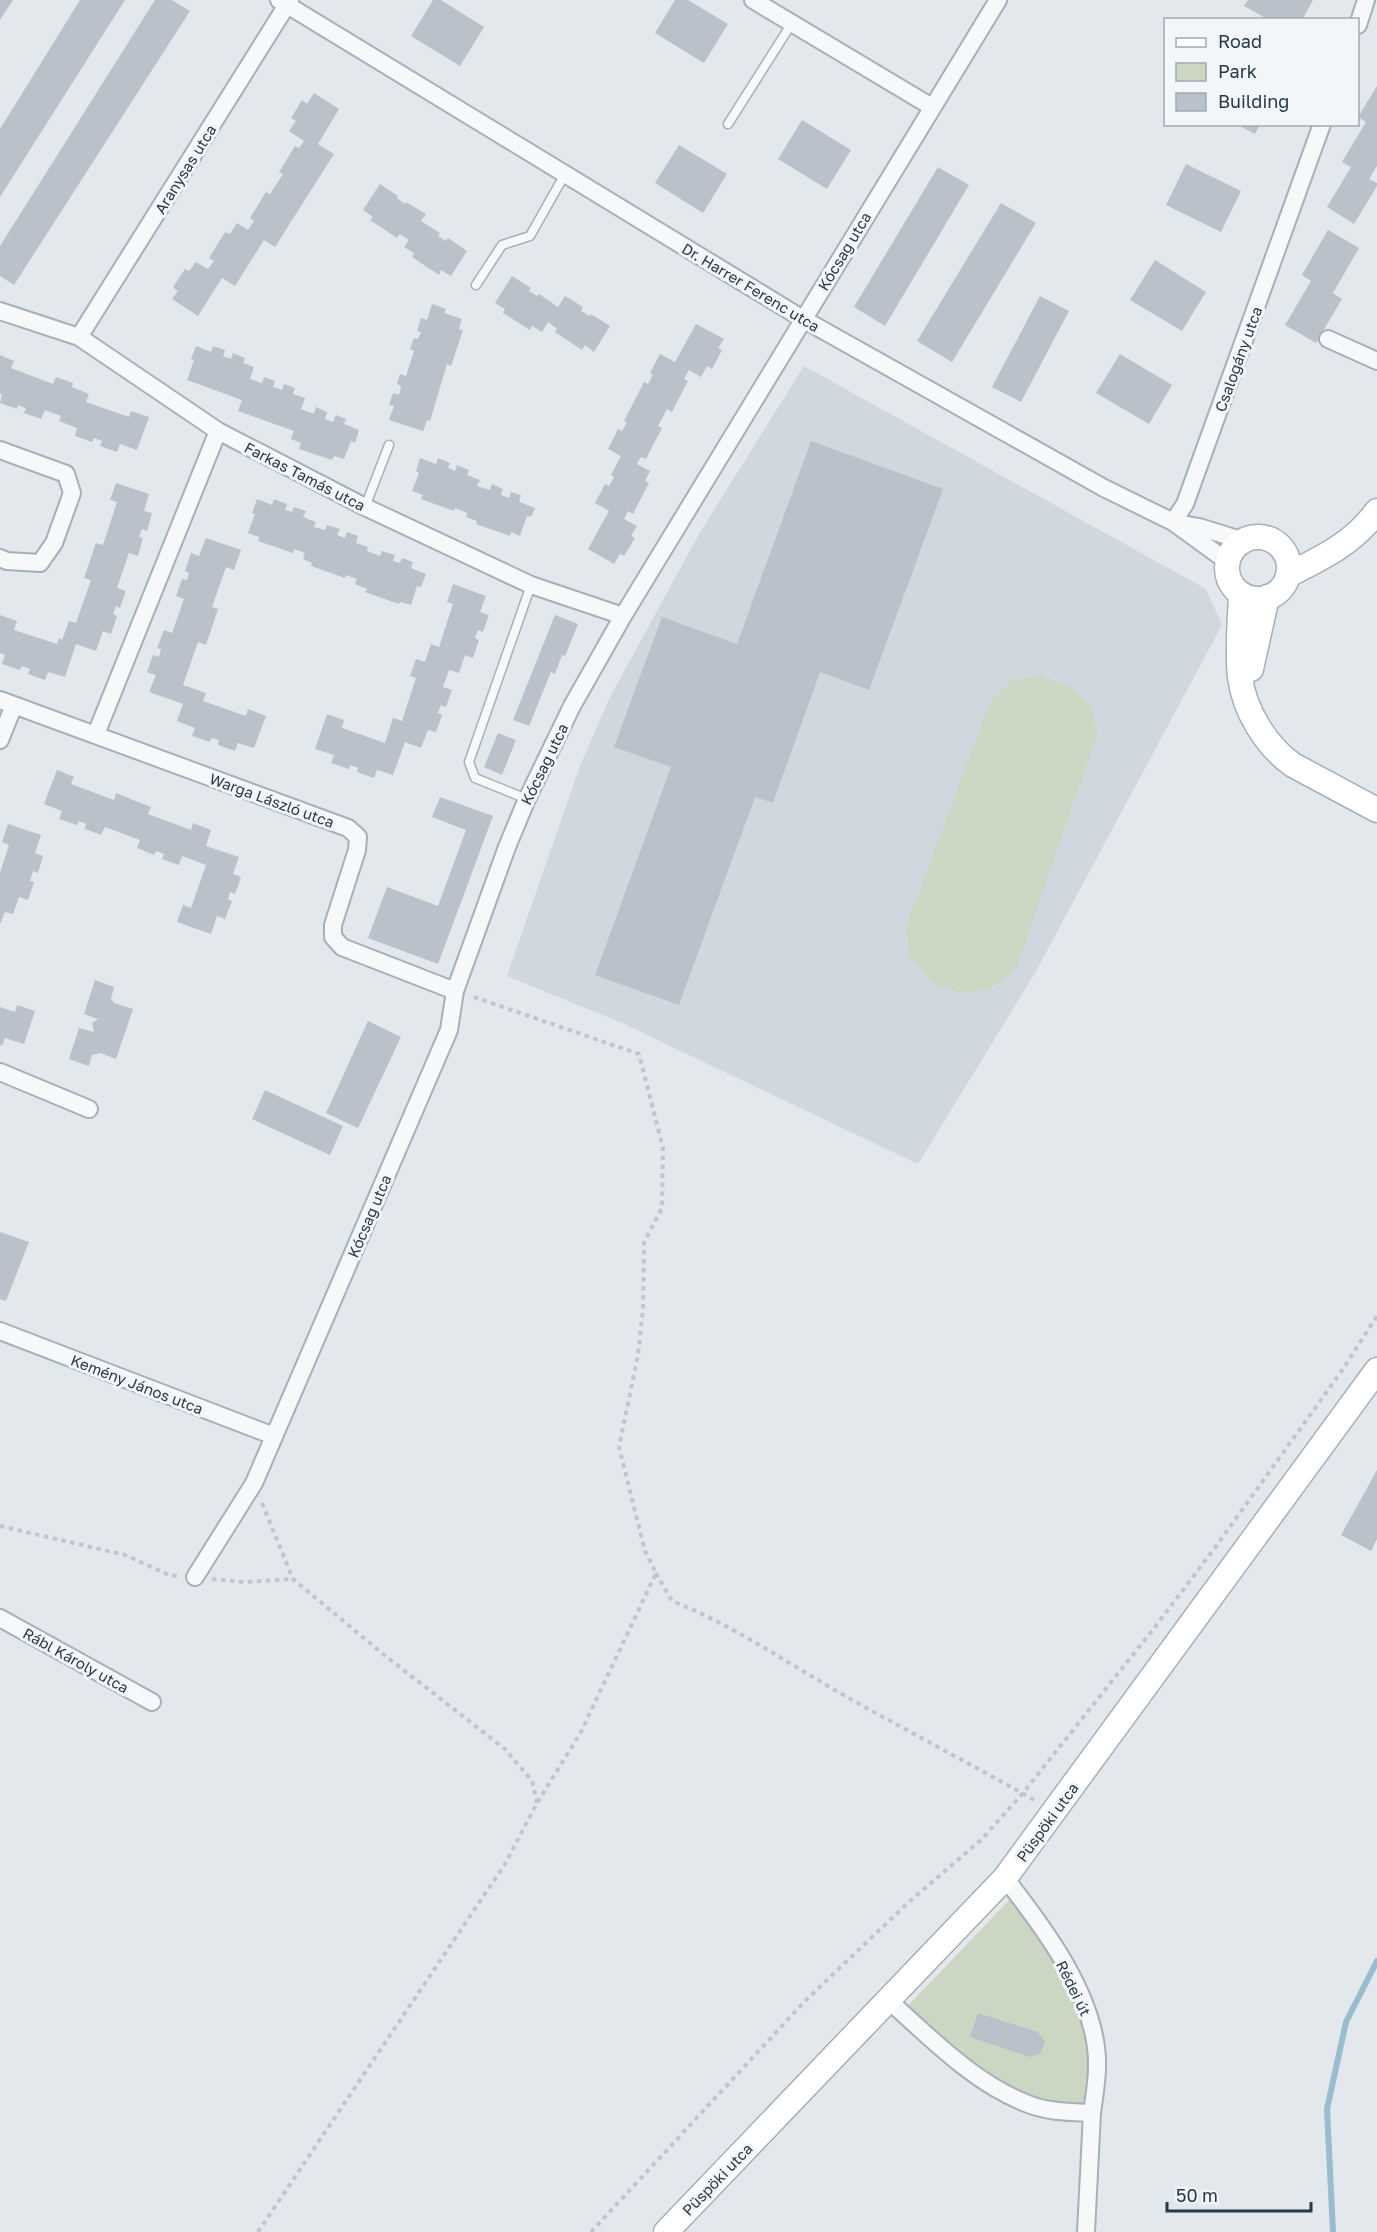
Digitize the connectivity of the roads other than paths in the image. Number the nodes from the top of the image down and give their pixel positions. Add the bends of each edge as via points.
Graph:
1 (753, 0) edge
2 (998, 0) edge
3 (1366, 0) edge
4 (286, 2) edge
5 (1359, 22) edge
6 (792, 23) junction
7 (932, 107) junction
8 (728, 124) dead end
9 (1321, 126) edge
10 (565, 174) junction
11 (476, 285) dead end
12 (0, 311) edge
13 (803, 319) junction
14 (79, 337) junction
15 (1328, 339) dead end
16 (1377, 361) edge
17 (218, 431) junction
18 (389, 445) dead end
19 (0, 450) edge
20 (365, 507) junction
21 (1173, 522) junction
22 (1371, 524) edge
23 (1244, 541) junction
24 (1282, 549) junction
25 (0, 558) edge
26 (1228, 562) junction
27 (1288, 575) junction
28 (531, 585) junction
29 (1241, 594) junction
30 (1267, 597) junction
31 (623, 616) junction
32 (7, 702) edge
33 (1249, 708) junction
34 (96, 734) junction
35 (0, 740) edge
36 (527, 799) junction
37 (1377, 810) edge
38 (455, 991) junction
39 (0, 1072) edge
40 (89, 1108) dead end
41 (0, 1331) edge
42 (1377, 1370) edge
43 (274, 1436) junction
44 (195, 1577) road end
45 (0, 1618) edge
46 (152, 1702) dead end
47 (1005, 1878) junction
48 (887, 1999) junction
49 (1092, 2113) junction
50 (666, 2232) edge
51 (1086, 2232) edge

1 - 6 street
2 - 7 street, Kócsag utca
3 - 5 street
4 - 10 street, Dr. Harrer Ferenc utca
4 - 14 street, Aranysas utca
6 - 7 street
6 - 8 lane
7 - 13 street, Kócsag utca
9 - 21 street, Csalogány utca via 1185,504
10 - 11 lane via 530,236 502,245
10 - 13 street, Dr. Harrer Ferenc utca
12 - 14 street, Farkas Tamás utca
13 - 21 street, Dr. Harrer Ferenc utca via 1104,488
13 - 31 street, Kócsag utca
14 - 17 street, Farkas Tamás utca
15 - 16 street
17 - 20 street, Farkas Tamás utca
17 - 34 street
18 - 20 lane
19 - 25 street via 66,474 72,493 54,543 40,563
20 - 28 street, Farkas Tamás utca
21 - 23 street
21 - 26 street, Dr. Harrer Ferenc utca
22 - 24 street via 1322,545
22 - 27 street via 1333,553
23 - 24 street via 1263,538
23 - 26 street
24 - 27 street via 1289,565
26 - 29 street via 1229,580
27 - 30 street via 1278,592
28 - 31 street, Farkas Tamás utca
28 - 36 lane via 469,762 475,778
29 - 30 street
29 - 33 street via 1240,677
30 - 33 street via 1251,667
31 - 36 street, Kócsag utca via 572,706
32 - 34 street, Warga László utca
32 - 35 street, Warga László utca
33 - 37 street via 1280,756
34 - 38 street, Warga László utca via 348,828 358,837 357,850 333,925 333,937 342,947
36 - 38 street, Kócsag utca
38 - 43 street, Kócsag utca via 449,1030
39 - 40 street
41 - 43 street, Kemény János utca
42 - 47 street, Püspöki utca
43 - 44 street, Kócsag utca via 254,1483
45 - 46 street, Rábl Károly utca
47 - 48 street, Püspöki utca
47 - 49 street, Rédei út via 1033,1914 1088,2010 1097,2066
48 - 49 street via 962,2065 1001,2091 1052,2111
48 - 50 street, Püspöki utca
49 - 51 street, Rédei út

